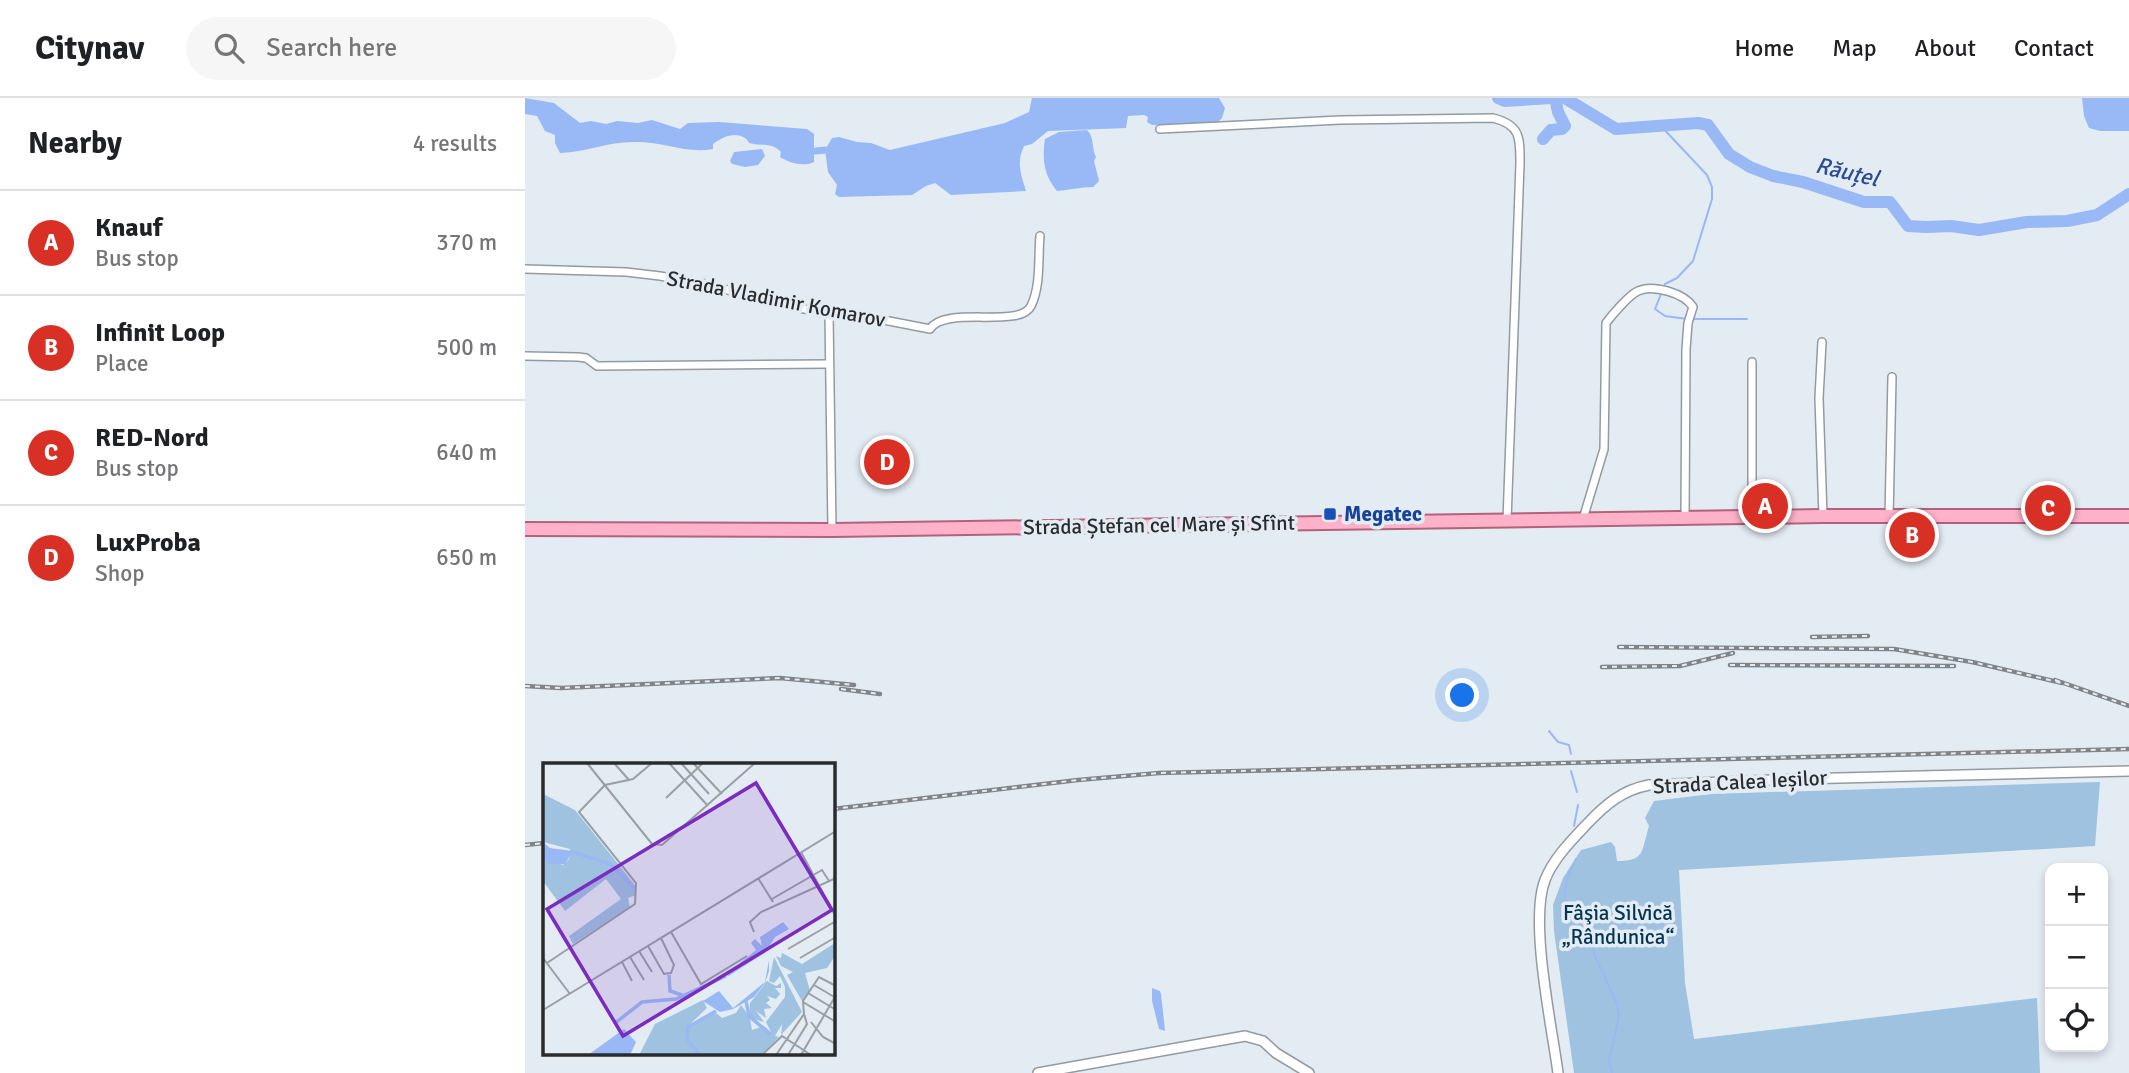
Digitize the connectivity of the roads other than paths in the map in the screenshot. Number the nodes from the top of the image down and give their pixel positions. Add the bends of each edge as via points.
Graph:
1 (1160, 128) dead end
2 (1039, 236) dead end
3 (525, 269) edge
4 (829, 314) junction
5 (1822, 342) dead end
6 (525, 356) edge
7 (1752, 362) dead end
8 (828, 364) junction
9 (1892, 377) dead end
10 (1823, 516) junction
11 (2129, 516) edge
12 (1685, 518) junction
13 (1752, 518) junction
14 (1889, 518) junction
15 (1583, 519) junction
16 (1507, 521) junction
17 (525, 529) edge
18 (832, 530) junction
19 (2129, 771) edge
20 (1038, 1073) edge
21 (1309, 1073) edge
22 (1558, 1073) edge

1 - 16 street via 1493,118 1513,126 1518,133 1520,164
2 - 4 street, Strada Vladimir Komarov via 1036,288 1032,305 1024,313 947,318 930,329 853,314
3 - 4 street, Strada Vladimir Komarov via 660,276
4 - 8 street
5 - 10 street
6 - 8 street via 578,356 597,366
7 - 13 street
8 - 18 street
9 - 14 street
10 - 13 main road, Strada Ștefan cel Mare și Sfînt
10 - 14 main road, Strada Ștefan cel Mare și Sfînt
11 - 14 main road, Strada Ștefan cel Mare și Sfînt
12 - 13 main road, Strada Ștefan cel Mare și Sfînt
12 - 15 main road, Strada Ștefan cel Mare și Sfînt
12 - 15 street via 1686,349 1693,307 1676,293 1640,290 1606,323 1604,449
15 - 16 main road, Strada Ștefan cel Mare și Sfînt
16 - 18 main road, Strada Ștefan cel Mare și Sfînt
17 - 18 main road, Strada Ștefan cel Mare și Sfînt
19 - 22 street, Strada Calea Ieșilor via 1649,785 1617,797 1565,849 1542,890 1541,944
20 - 21 street via 1245,1036 1263,1041

